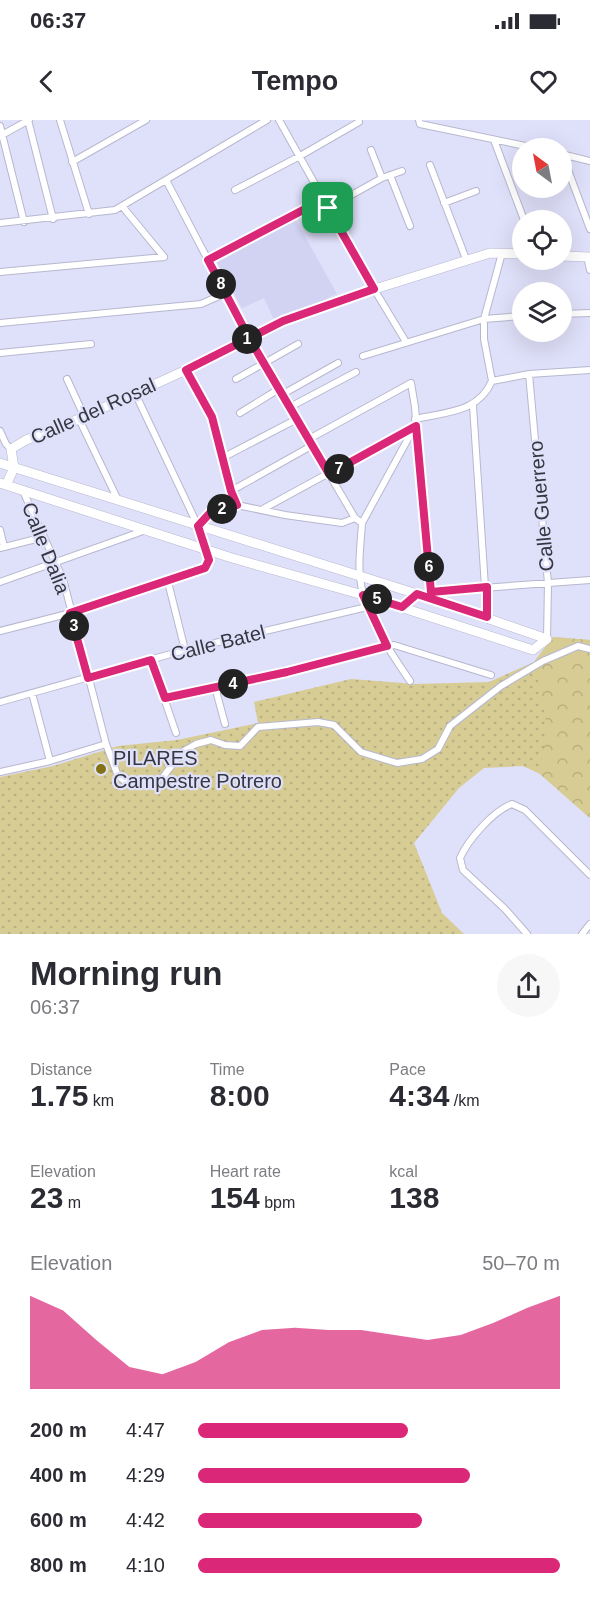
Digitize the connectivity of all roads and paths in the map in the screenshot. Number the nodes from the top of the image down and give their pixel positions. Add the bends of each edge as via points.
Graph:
1 (28, 120) edge
2 (60, 120) edge
3 (146, 120) edge
4 (267, 120) edge
5 (279, 120) edge
6 (358, 122) dead end
7 (419, 122) edge
8 (0, 126) edge
9 (1, 135) edge
10 (494, 140) junction
11 (512, 144) edge
12 (371, 150) dead end
13 (300, 156) junction
14 (572, 157) edge
15 (590, 161) edge
16 (72, 162) junction
17 (430, 165) dead end
18 (402, 171) dead end
19 (390, 175) junction
20 (382, 178) junction
21 (166, 180) junction
22 (572, 182) edge
23 (235, 190) dead end
24 (476, 191) dead end
25 (324, 199) junction
26 (444, 203) junction
27 (122, 206) junction
28 (328, 208) junction
29 (520, 210) edge
30 (89, 214) junction
31 (53, 219) junction
32 (24, 222) junction
33 (0, 223) edge
34 (410, 226) dead end
35 (590, 229) edge
36 (502, 253) junction
37 (512, 254) edge
38 (572, 256) edge
39 (588, 256) edge
40 (466, 259) junction
41 (208, 260) junction
42 (590, 270) edge
43 (0, 272) edge
44 (374, 289) junction
45 (226, 293) junction
46 (590, 313) edge
47 (572, 314) edge
48 (512, 317) edge
49 (484, 318) junction
50 (0, 323) edge
51 (249, 338) junction
52 (406, 342) junction
53 (91, 344) dead end
54 (298, 344) dead end
55 (0, 353) edge
56 (363, 356) dead end
57 (264, 362) junction
58 (338, 363) dead end
59 (186, 370) junction
60 (590, 370) edge
61 (356, 372) dead end
62 (529, 374) junction
63 (67, 379) dead end
64 (236, 379) dead end
65 (492, 381) junction
66 (281, 391) junction
67 (135, 393) junction
68 (473, 406) junction
69 (291, 407) junction
70 (240, 413) dead end
71 (82, 418) junction
72 (297, 419) junction
73 (415, 423) junction
74 (0, 431) edge
75 (311, 442) junction
76 (11, 449) junction
77 (224, 458) junction
78 (0, 463) edge
79 (14, 468) junction
80 (329, 474) junction
81 (2, 486) edge
82 (23, 490) junction
83 (231, 491) junction
84 (117, 498) junction
85 (237, 505) junction
86 (263, 509) junction
87 (355, 518) junction
88 (362, 523) junction
89 (198, 526) junction
90 (0, 530) edge
91 (147, 530) junction
92 (44, 537) junction
93 (2, 547) edge
94 (207, 550) junction
95 (57, 564) junction
96 (359, 577) junction
97 (590, 580) edge
98 (0, 582) edge
99 (168, 582) junction
100 (548, 584) junction
101 (487, 587) junction
102 (431, 592) junction
103 (417, 594) junction
104 (363, 595) junction
105 (367, 607) junction
106 (402, 607) junction
107 (70, 613) junction
108 (487, 617) junction
109 (0, 631) edge
110 (547, 639) junction
111 (387, 646) junction
112 (590, 649) edge
113 (185, 650) junction
114 (151, 660) junction
115 (491, 675) dead end
116 (88, 678) junction
117 (410, 681) dead end
118 (216, 687) junction
119 (32, 693) junction
120 (165, 698) junction
121 (0, 702) edge
122 (225, 724) dead end
123 (176, 733) dead end
124 (106, 744) junction
125 (50, 761) junction
126 (0, 772) edge
127 (590, 875) edge
128 (590, 924) edge
129 (527, 934) edge
130 (582, 934) edge

1 - 9 street
1 - 31 street
2 - 16 street
3 - 16 street
4 - 21 street
5 - 13 street
6 - 13 street
7 - 10 street
8 - 9 street
9 - 32 street
10 - 11 street
10 - 29 street
12 - 20 street
13 - 23 street
13 - 25 street
14 - 15 street
16 - 30 street
17 - 26 street
18 - 19 street
19 - 20 street
19 - 34 street
20 - 28 street
21 - 27 street
21 - 41 street
22 - 35 street
24 - 26 street
25 - 28 street
25 - 41 street
26 - 40 street
27 - 30 street
27 - 43 street via 164,257
28 - 44 street
30 - 31 street
31 - 32 street
32 - 33 street
36 - 37 street, Calle del Rosal
36 - 40 street, Calle del Rosal
36 - 49 street
38 - 39 street
39 - 42 street
40 - 44 street, Calle del Rosal
41 - 45 street
44 - 51 street, Calle del Rosal via 283,321
44 - 52 street
45 - 50 street via 201,304
45 - 51 street
46 - 47 street
48 - 49 street
49 - 52 street
49 - 65 street
51 - 57 street
51 - 59 street, Calle del Rosal
52 - 56 street
53 - 55 street
54 - 57 street
57 - 64 street
57 - 66 street
58 - 66 street
59 - 67 street, Calle del Rosal
59 - 77 street via 212,417
60 - 62 street
61 - 69 street
62 - 65 street
62 - 100 street, Calle Guerrero
63 - 71 street
65 - 68 street
66 - 69 street
66 - 70 street
67 - 71 street, Calle del Rosal
67 - 89 street
68 - 73 street
68 - 101 street
69 - 72 street
71 - 76 street, Calle del Rosal
71 - 84 street
72 - 75 street
72 - 77 street
73 - 75 street via 411,383
73 - 80 street
73 - 88 street
73 - 102 street
74 - 76 street
75 - 80 street
75 - 83 street
76 - 79 street
77 - 83 street
78 - 79 street
79 - 81 street
79 - 84 street
80 - 86 street
80 - 87 street
81 - 82 street
82 - 91 street
82 - 92 street, Calle Dalia
83 - 85 street
84 - 89 street
85 - 86 street
85 - 89 street via 210,513
86 - 87 street via 342,523
87 - 88 street
88 - 96 street
89 - 94 street
89 - 96 street
90 - 93 street
91 - 94 street
91 - 95 street
92 - 93 street
92 - 95 street, Calle Dalia
94 - 99 street via 209,560 205,568
94 - 104 street
95 - 98 street
95 - 107 street, Calle Dalia
96 - 103 street
96 - 104 street
97 - 100 street
99 - 107 street
99 - 113 street
100 - 101 street
100 - 110 street, Calle Guerrero
101 - 102 street
101 - 108 street
102 - 103 street
103 - 106 street
103 - 108 street
104 - 105 street
104 - 106 street
105 - 111 street
105 - 113 street, Calle Batel
106 - 110 street via 533,650
107 - 109 street
107 - 116 street, Calle Dalia
108 - 110 street
111 - 115 street
111 - 117 street
111 - 118 street
112 - 124 street, Calle Dalia via 578,646 501,686 450,726 438,749 422,759 397,763 361,752 334,725 266,725 258,727 240,746 225,746 211,740 196,744 182,752 163,777 150,783 128,783 118,776
113 - 114 street, Calle Batel
114 - 116 street, Calle Batel
114 - 120 street
116 - 119 street, Calle Batel
116 - 124 street, Calle Dalia
118 - 120 street
118 - 122 street
119 - 121 street, Calle Batel
119 - 125 street
120 - 123 street
124 - 125 street
125 - 126 street
127 - 129 street via 525,810 512,804 502,808 466,845 460,858 464,870
128 - 130 street

